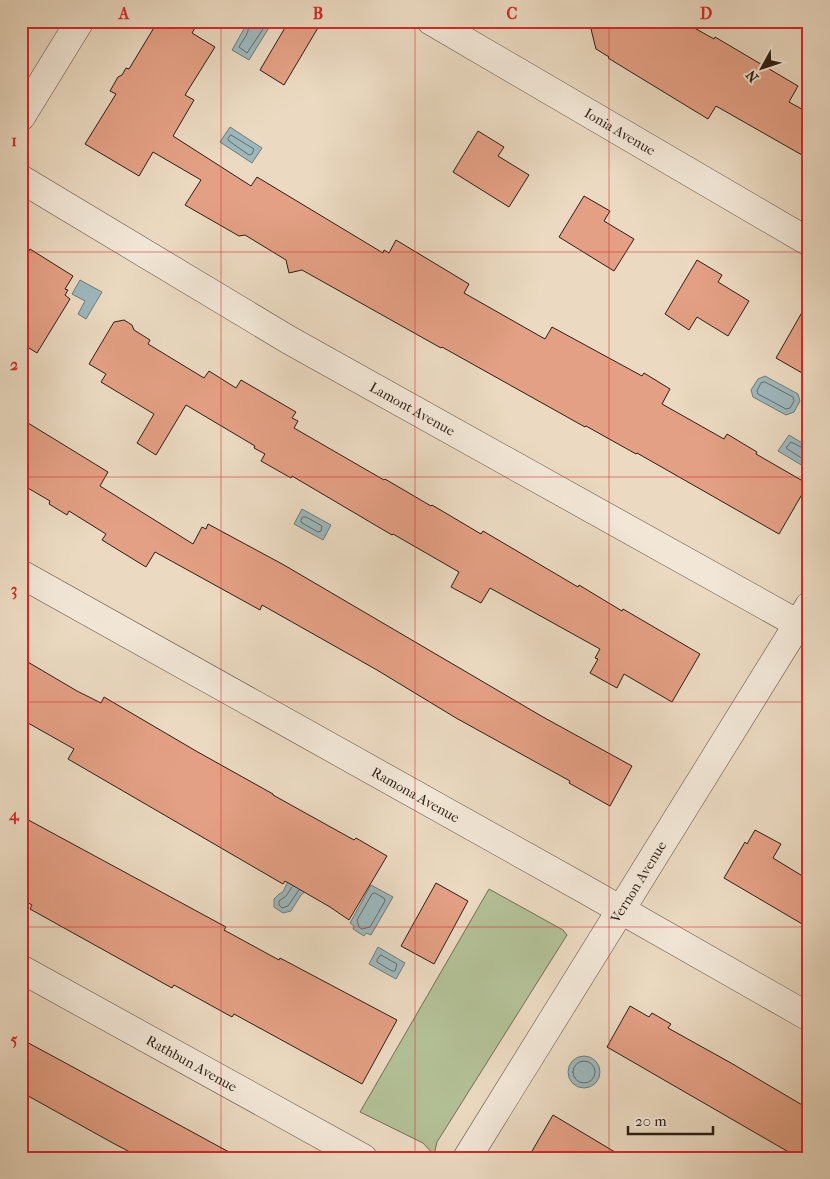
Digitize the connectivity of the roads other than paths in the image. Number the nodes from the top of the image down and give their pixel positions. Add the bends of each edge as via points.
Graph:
1 (80, 21) edge
2 (430, 21) edge
3 (21, 117) edge
4 (21, 180) edge
5 (809, 242) edge
6 (21, 574) edge
7 (805, 620) edge
8 (620, 910) junction
9 (21, 969) edge
10 (809, 1017) edge
11 (364, 1158) edge
12 (467, 1158) edge

1 - 3 street
2 - 5 street, Ionia Avenue
4 - 7 street, Lamont Avenue via 289,340
6 - 8 street, Ramona Avenue
7 - 8 street, Vernon Avenue
8 - 10 street, Ramona Avenue
8 - 12 street, Vernon Avenue
9 - 11 street, Rathbun Avenue

